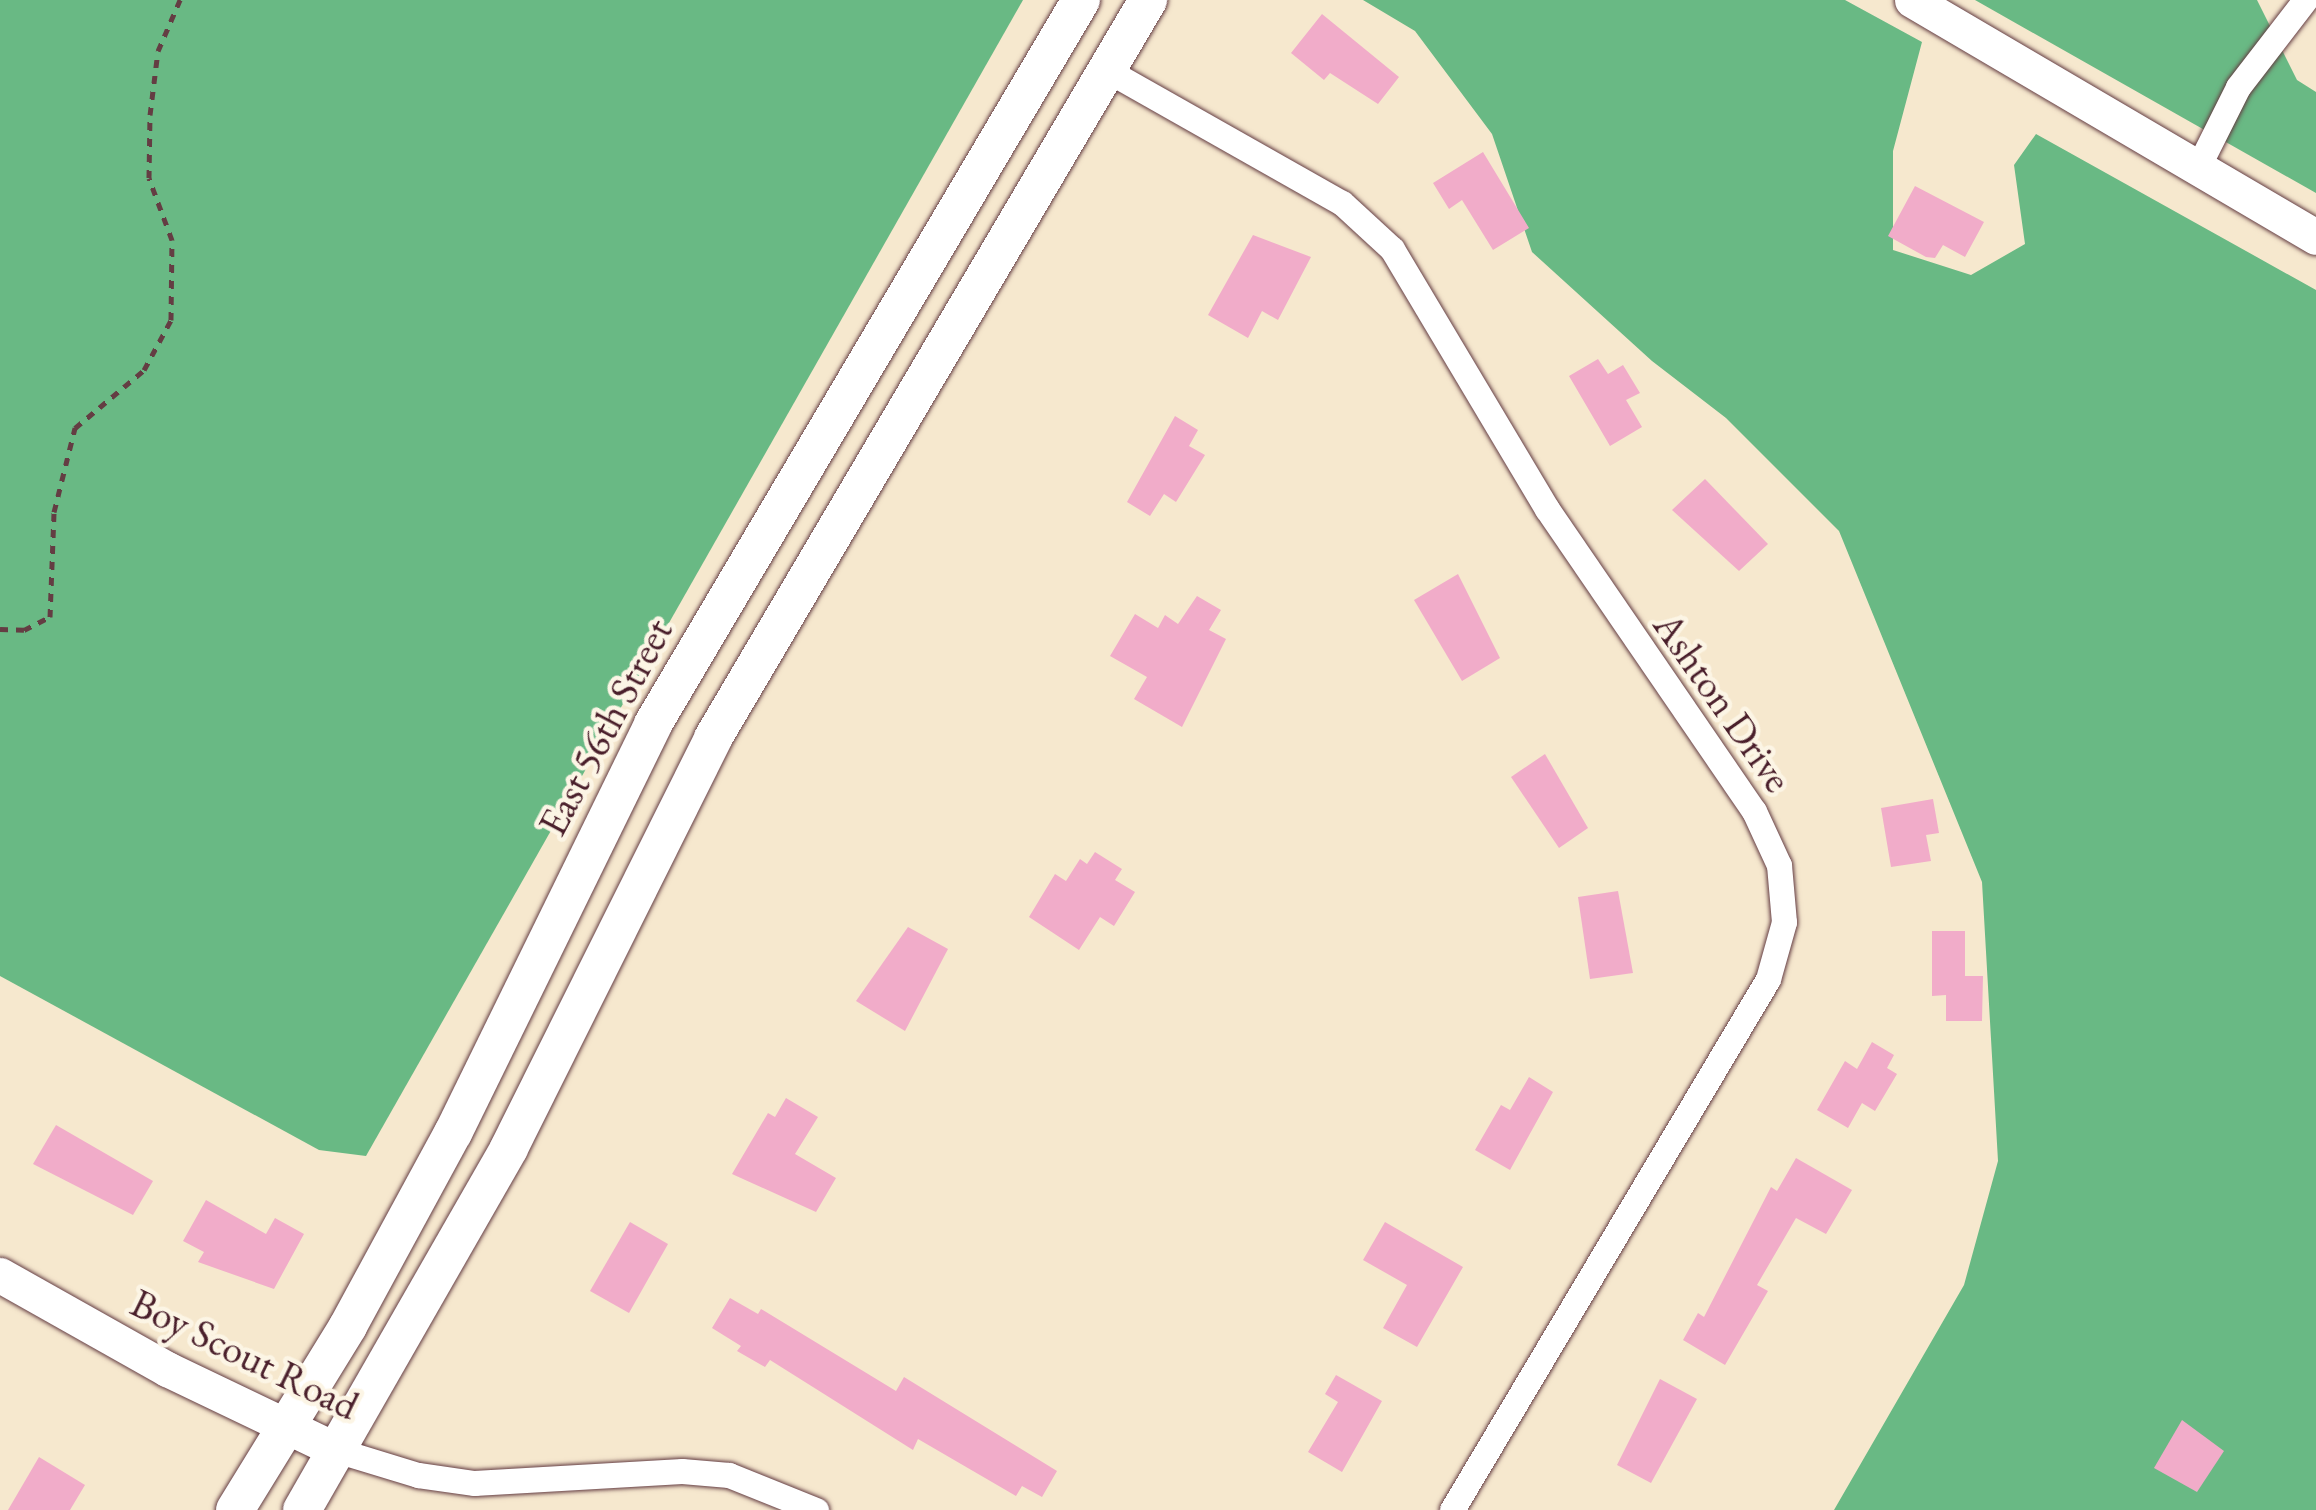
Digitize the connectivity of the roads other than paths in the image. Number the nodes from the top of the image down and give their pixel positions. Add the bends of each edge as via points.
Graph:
1 (1081, 0) edge
2 (1148, 0) edge
3 (1912, 0) edge
4 (2305, 0) edge
5 (1105, 70) junction
6 (2197, 169) junction
7 (2316, 236) edge
8 (0, 1275) edge
9 (284, 1428) junction
10 (336, 1450) junction
11 (235, 1510) edge
12 (302, 1510) edge
13 (816, 1510) edge
14 (1452, 1510) edge

1 - 9 main road, East 56th Street via 653,724 452,1132 348,1326
2 - 5 main road
3 - 6 main road
4 - 6 street via 2238,87
5 - 10 main road via 713,738 509,1148
5 - 14 street, Ashton Drive via 1327,194 1392,250 1547,509 1754,811 1779,864 1784,922 1768,979
6 - 7 main road
8 - 9 main road, Boy Scout Road
9 - 10 main road, Boy Scout Road
9 - 11 main road, East 56th Street
10 - 12 main road
10 - 13 street, Boy Scout Road via 418,1475 474,1483 682,1471 729,1475

